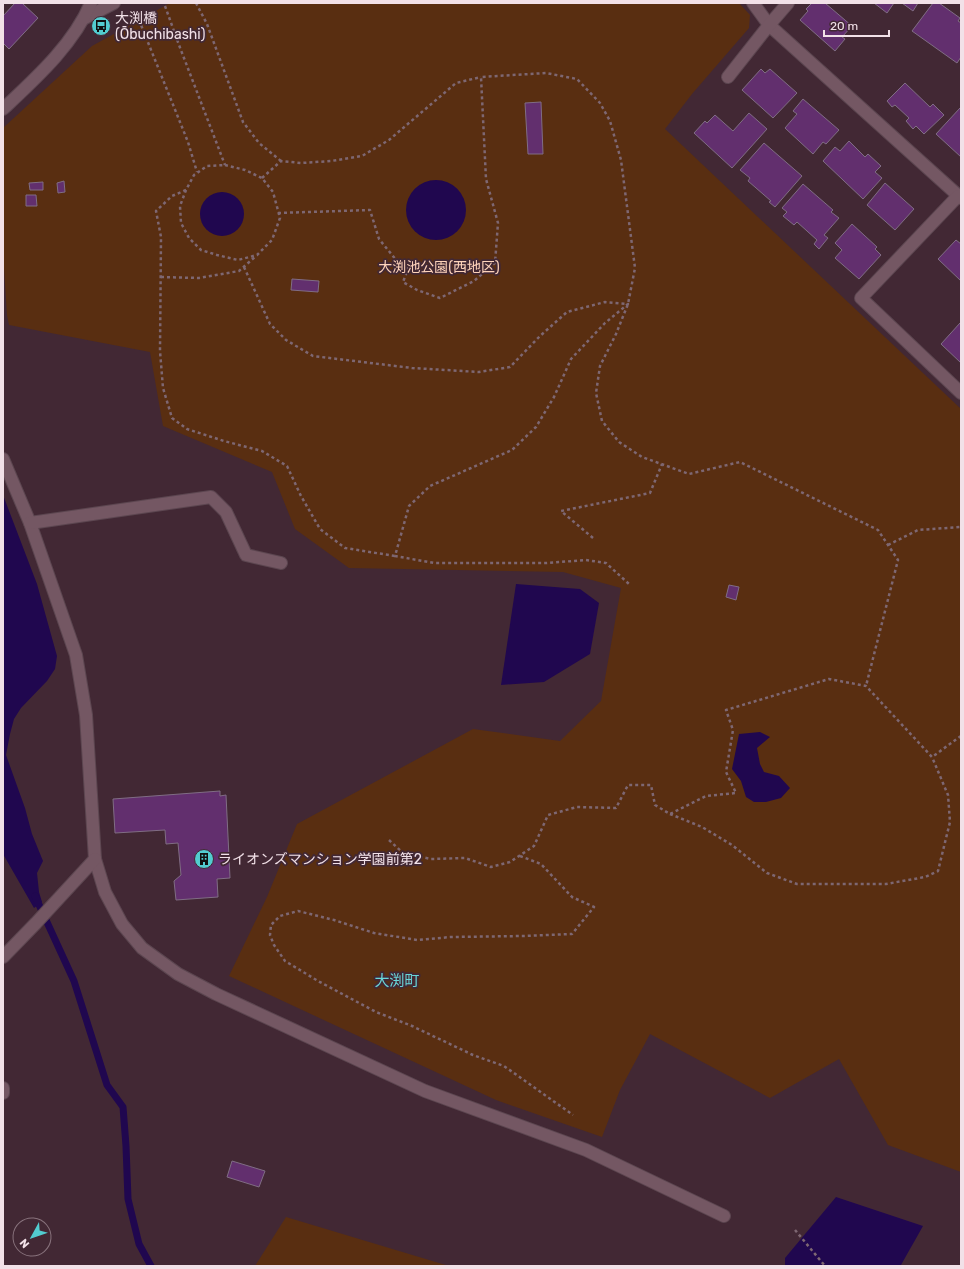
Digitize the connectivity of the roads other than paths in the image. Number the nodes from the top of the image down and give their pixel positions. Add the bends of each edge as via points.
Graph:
1 (91, 3) edge
2 (114, 3) edge
3 (754, 3) edge
4 (788, 3) edge
5 (85, 18) junction
6 (769, 25) junction
7 (728, 77) dead end
8 (3, 109) edge
9 (959, 197) edge
10 (961, 393) edge
11 (3, 458) edge
12 (30, 523) junction
13 (281, 563) dead end
14 (95, 859) junction
15 (3, 957) edge
16 (3, 1088) edge
17 (3, 1093) edge
18 (724, 1216) dead end

1 - 5 street
2 - 5 street
3 - 6 street
4 - 6 street
5 - 8 street via 60,51
6 - 7 street
6 - 9 street
9 - 10 street via 861,298
11 - 12 street
12 - 13 street via 211,497 226,512 246,555
12 - 14 street via 76,655 86,715
14 - 15 street
14 - 18 street via 105,892 122,924 142,948 178,974 425,1091 586,1150
16 - 17 street

